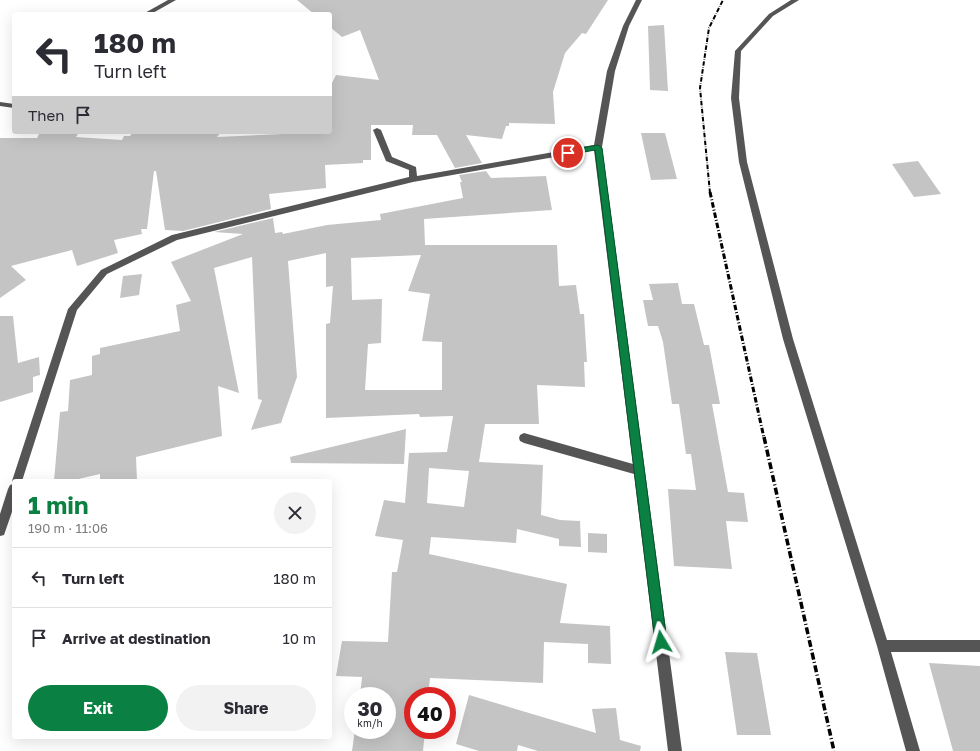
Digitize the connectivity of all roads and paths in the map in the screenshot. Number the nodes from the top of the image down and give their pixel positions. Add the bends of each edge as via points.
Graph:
1 (172, 0) edge
2 (639, 0) edge
3 (796, 0) edge
4 (150, 12) edge
5 (0, 104) edge
6 (12, 106) edge
7 (377, 130) dead end
8 (598, 148) junction
9 (413, 179) junction
10 (524, 438) dead end
11 (639, 471) junction
12 (18, 479) edge
13 (12, 495) edge
14 (0, 531) edge
15 (883, 646) junction
16 (980, 646) edge
17 (675, 751) edge
18 (913, 751) edge

1 - 4 street
2 - 8 street via 626,26 611,71
3 - 15 street via 771,15 738,51 735,98 743,162 788,339
5 - 6 street
7 - 9 street via 389,159 413,169
8 - 9 street
8 - 11 street
9 - 12 street via 175,237 104,272 73,309
10 - 11 street
11 - 17 street
13 - 14 street
15 - 16 street
15 - 18 street

